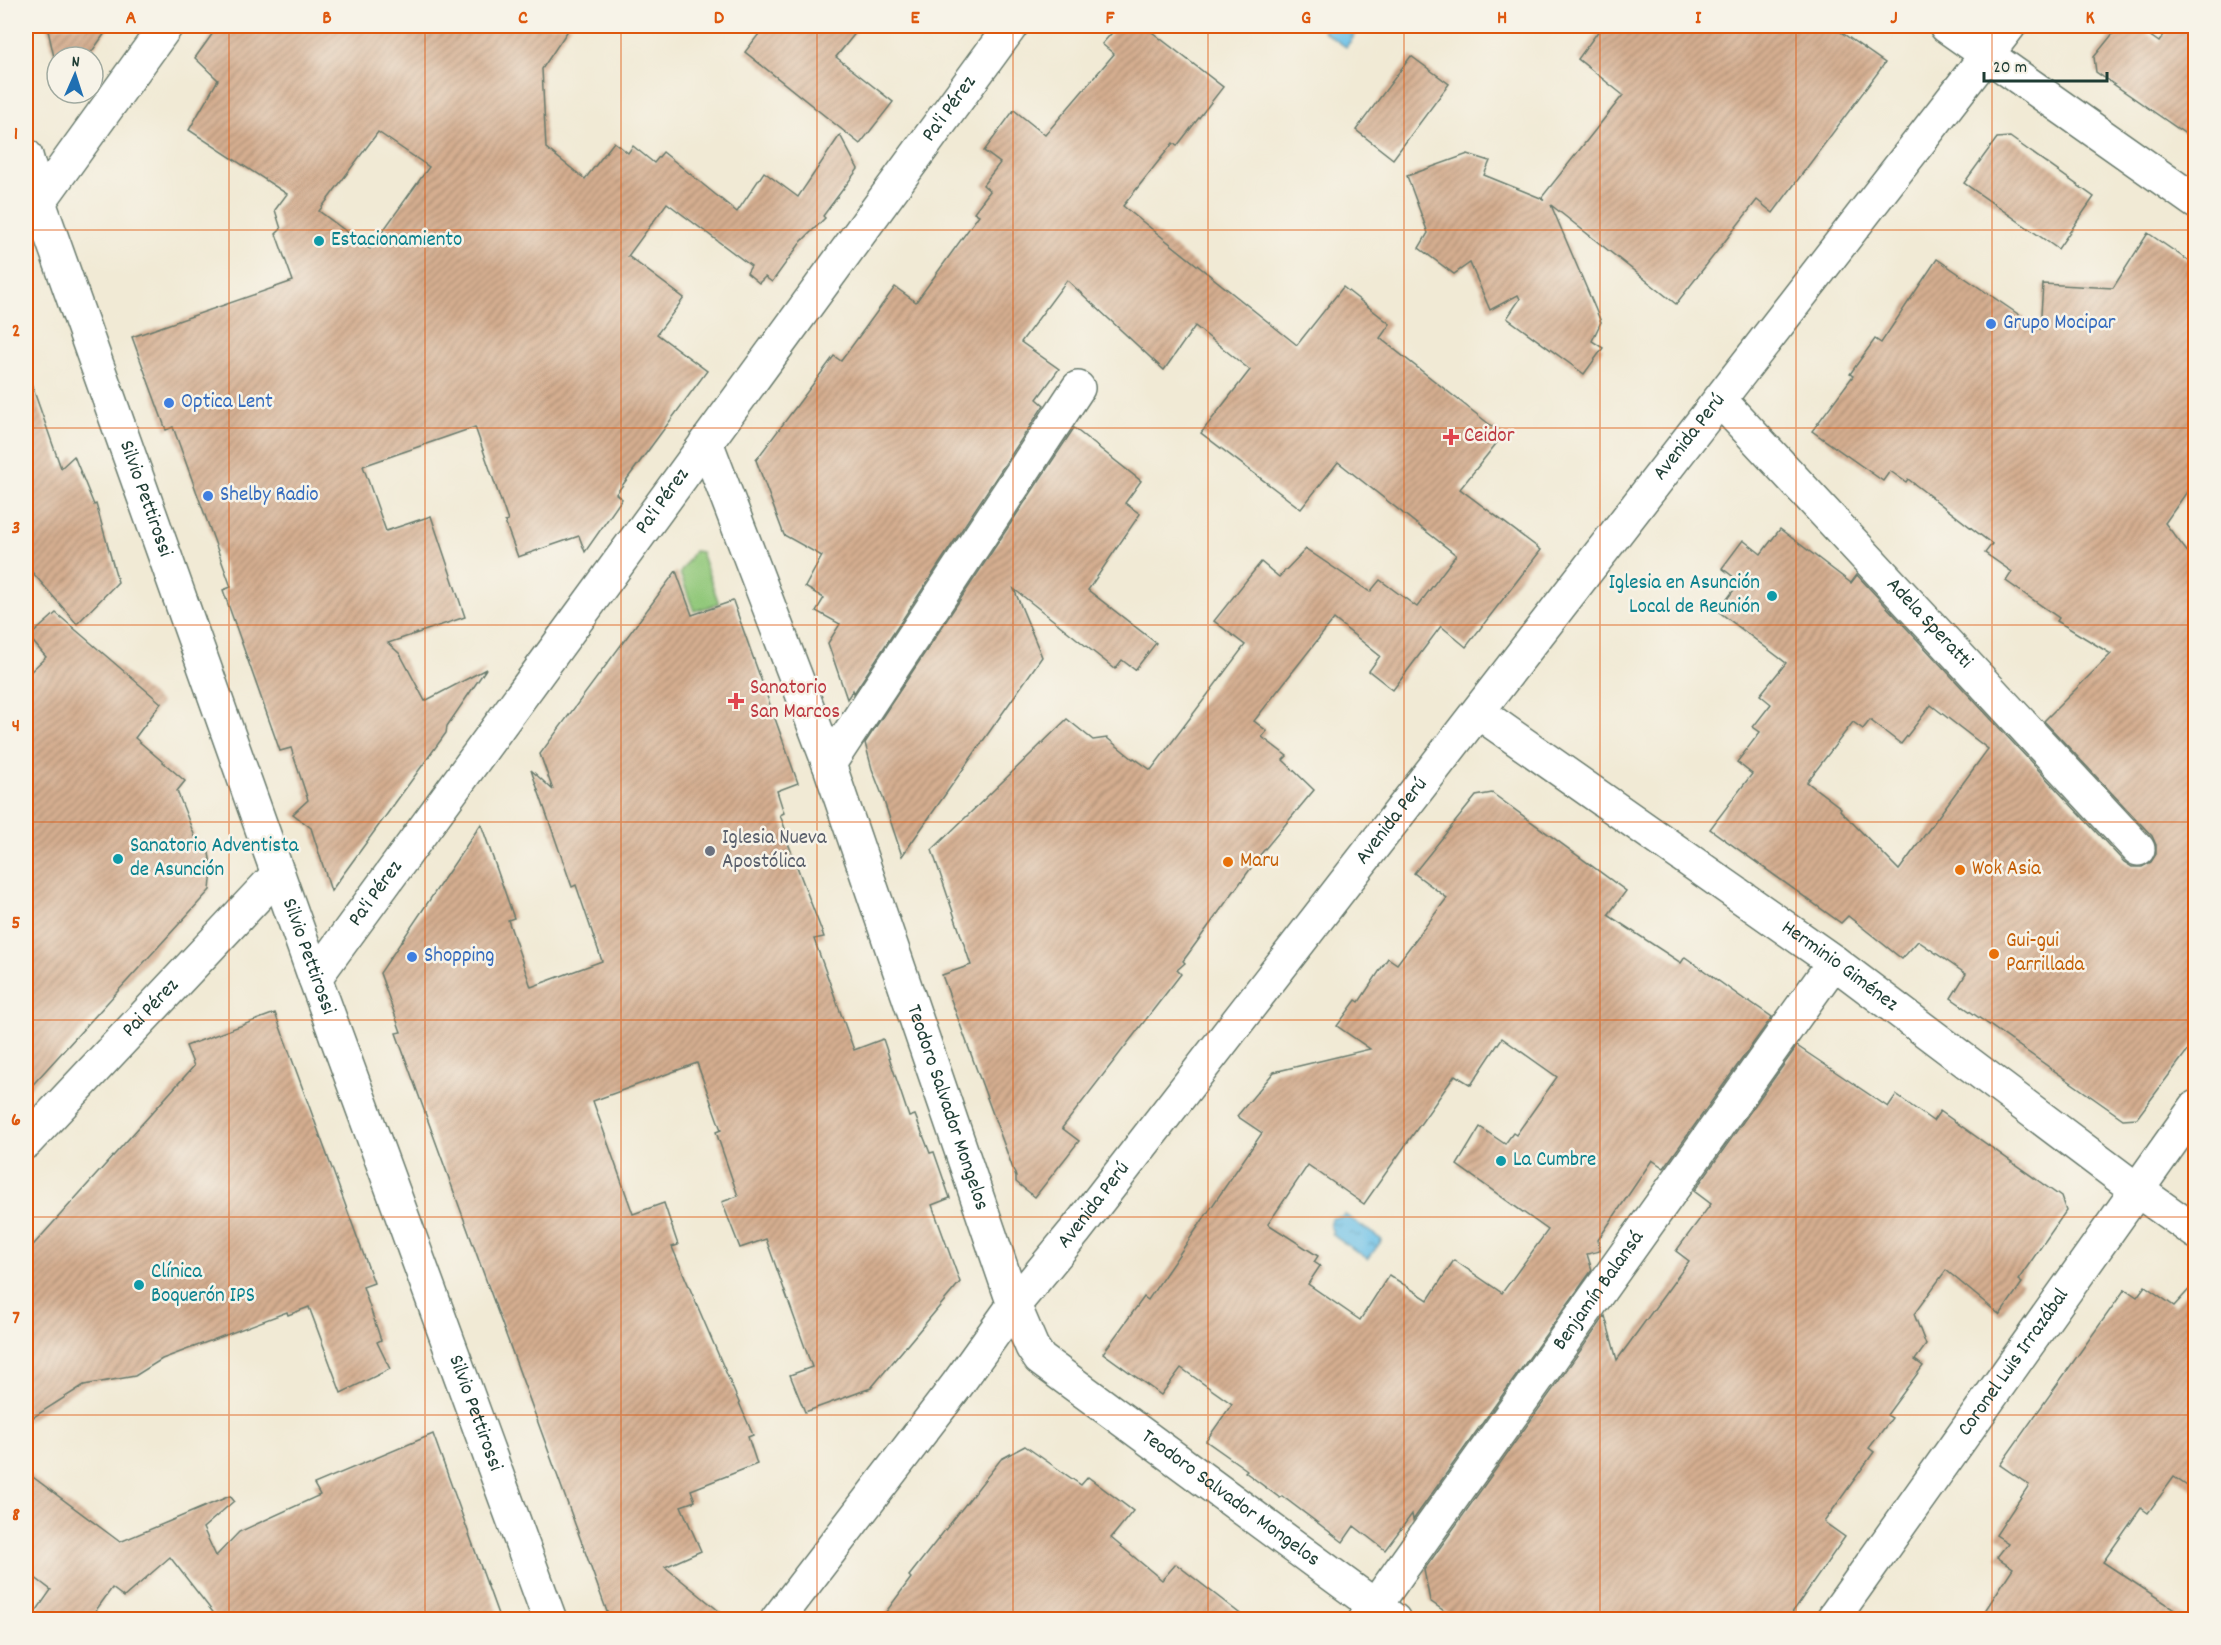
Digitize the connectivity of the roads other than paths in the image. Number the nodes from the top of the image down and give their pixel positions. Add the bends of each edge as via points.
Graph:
1 (166, 26) edge
2 (1011, 26) edge
3 (1946, 26) edge
4 (2009, 26) edge
5 (1987, 55) junction
6 (26, 156) edge
7 (39, 202) junction
8 (2196, 202) edge
9 (1078, 388) dead end
10 (1720, 400) junction
11 (706, 442) junction
12 (1478, 712) junction
13 (829, 764) junction
14 (2138, 849) dead end
15 (278, 874) junction
16 (1834, 962) junction
17 (315, 978) junction
18 (2196, 1107) edge
19 (26, 1143) edge
20 (2137, 1190) junction
21 (2196, 1232) edge
22 (1014, 1305) junction
23 (1378, 1615) edge
24 (550, 1620) edge
25 (777, 1620) edge
26 (1832, 1620) edge

1 - 7 street
2 - 11 street, Pa'i Pérez
3 - 5 street
4 - 5 street, Avenida Perú
5 - 8 street
5 - 10 street, Avenida Perú
6 - 7 street, Silvio Pettirossi
7 - 15 street, Silvio Pettirossi
9 - 13 street
10 - 12 street, Avenida Perú
10 - 14 street, Adela Speratti
11 - 13 street, Teodoro Salvador Mongelos
11 - 17 street, Pa'i Pérez
12 - 16 street, Herminio Giménez
12 - 22 street, Avenida Perú
13 - 22 street, Teodoro Salvador Mongelos
15 - 17 street, Silvio Pettirossi
15 - 19 street, Pai Pérez
16 - 20 street, Herminio Giménez
16 - 23 street, Benjamín Balansá
17 - 24 street, Silvio Pettirossi
18 - 20 street, Coronel Luis Irrazábal
20 - 21 street, Herminio Giménez
20 - 26 street, Coronel Luis Irrazábal
22 - 23 street, Teodoro Salvador Mongelos via 1040,1359
22 - 25 street, Avenida Perú

